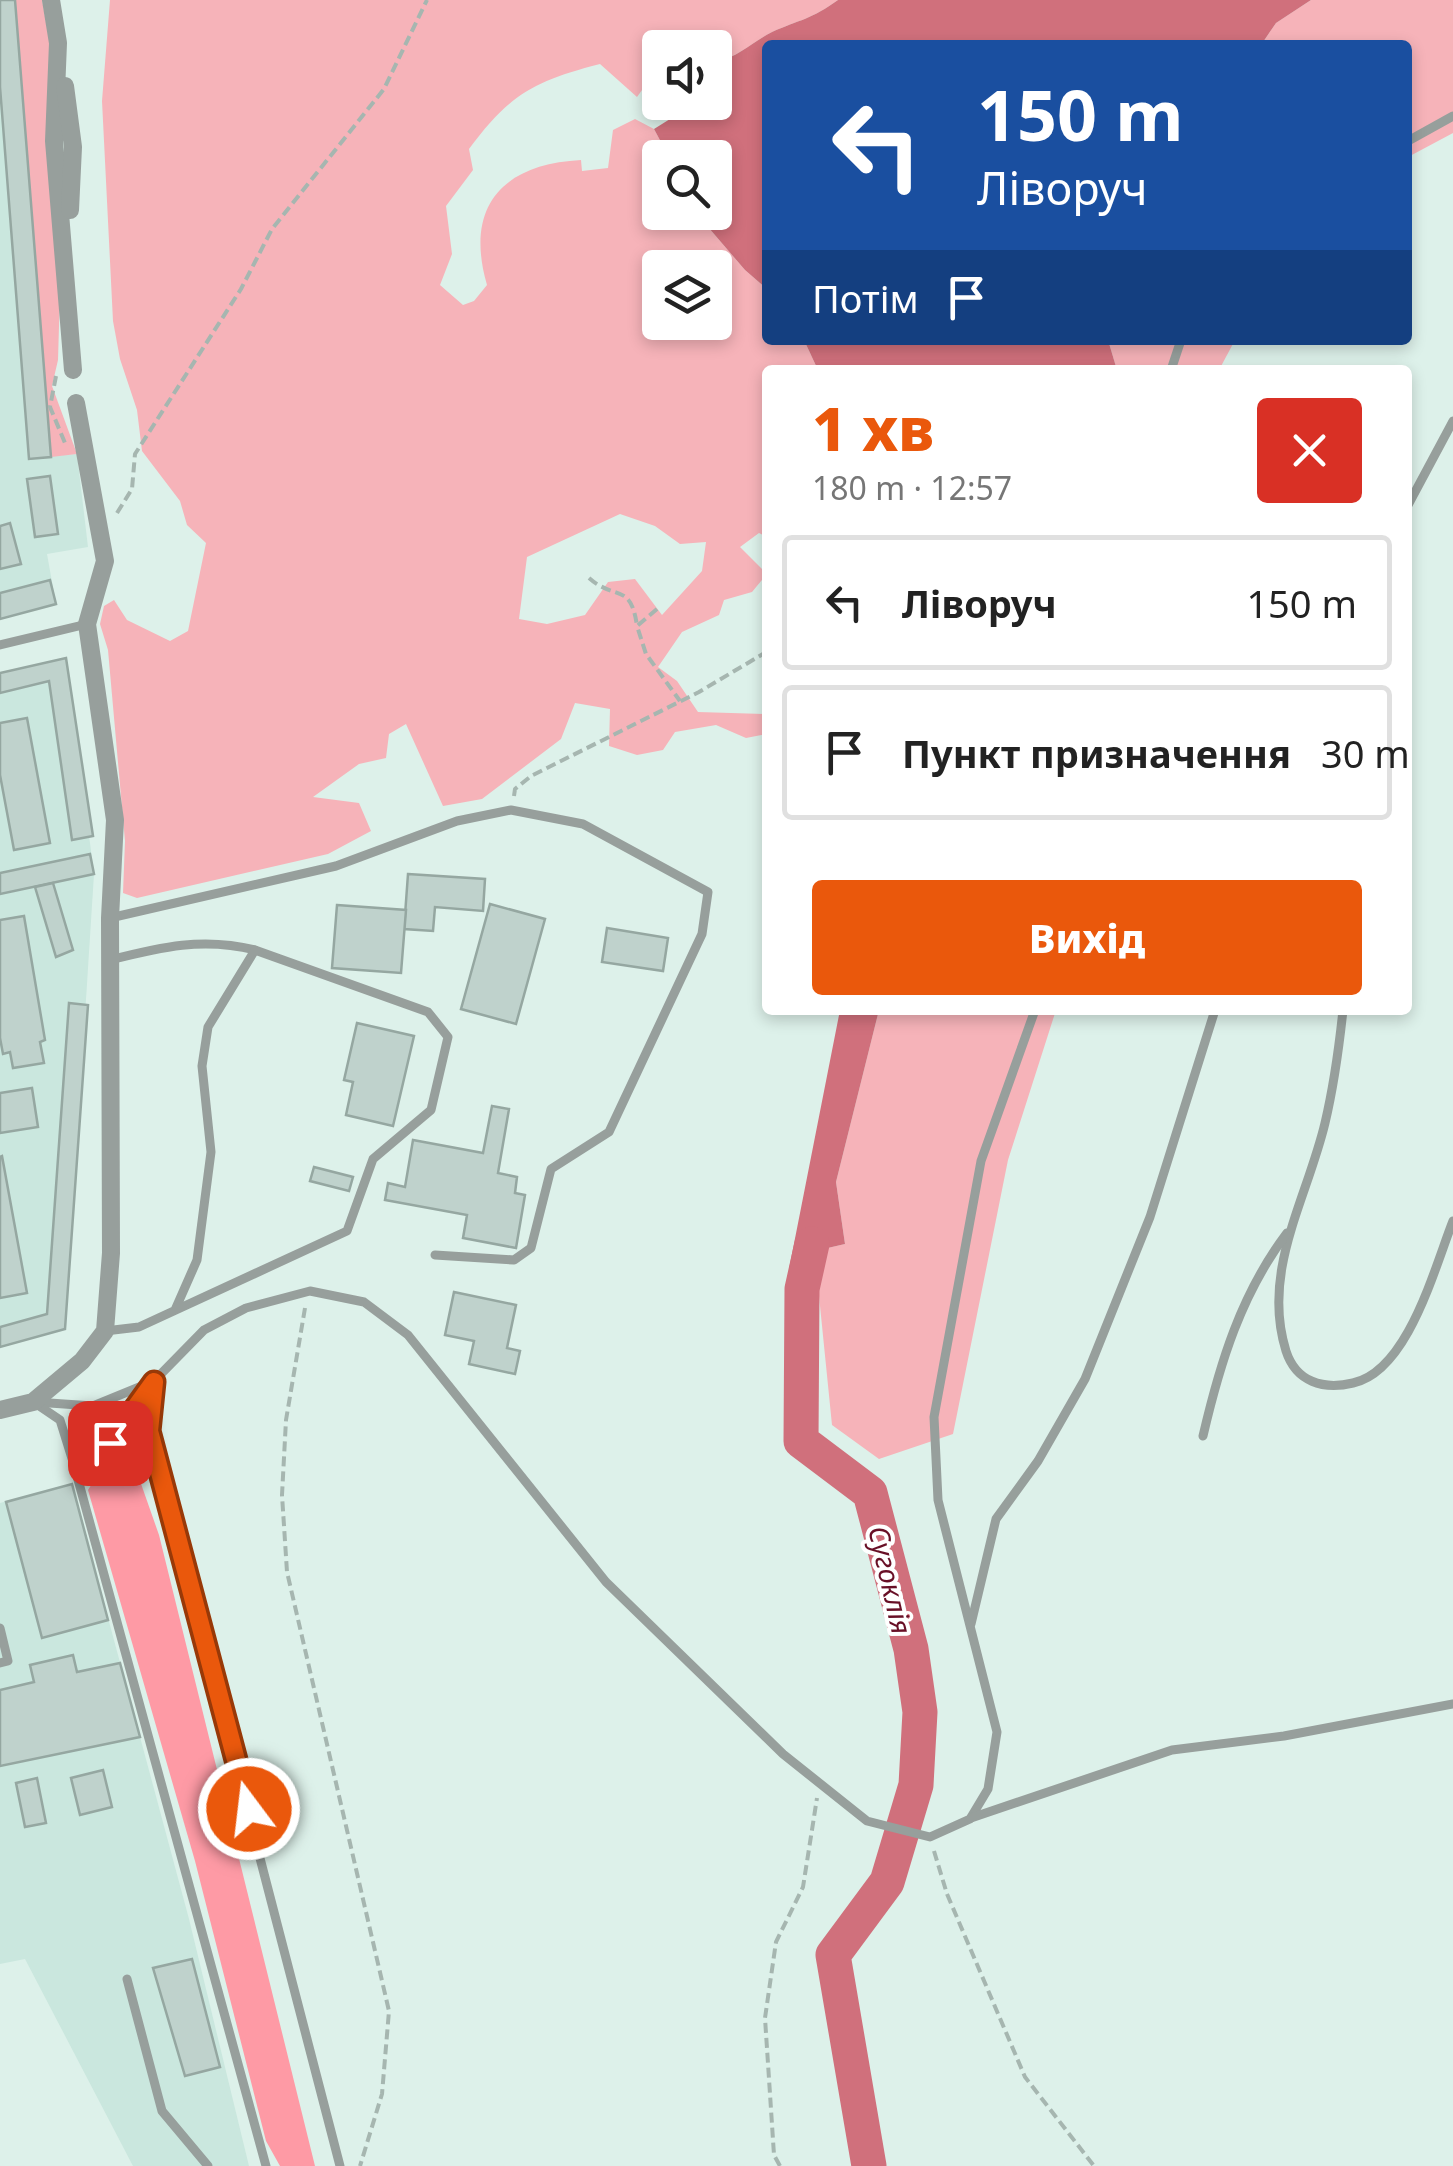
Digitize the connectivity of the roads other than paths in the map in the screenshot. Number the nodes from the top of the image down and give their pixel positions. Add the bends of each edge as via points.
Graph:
1 (51, 0) edge
2 (1453, 116) edge
3 (1412, 139) edge
4 (73, 370) dead end
5 (76, 403) dead end
6 (1453, 421) edge
7 (1412, 498) edge
8 (87, 624) junction
9 (0, 644) edge
10 (110, 918) junction
11 (256, 950) junction
12 (110, 960) junction
13 (1034, 1015) edge
14 (1213, 1015) edge
15 (1342, 1015) edge
16 (1453, 1221) edge
17 (1290, 1228) junction
18 (435, 1255) dead end
19 (176, 1310) junction
20 (105, 1331) junction
21 (154, 1382) junction
22 (33, 1402) junction
23 (0, 1410) edge
24 (1203, 1436) dead end
25 (74, 1464) junction
26 (970, 1627) junction
27 (0, 1628) edge
28 (0, 1663) edge
29 (1453, 1704) edge
30 (970, 1819) junction
31 (128, 1979) dead end
32 (208, 2166) edge
33 (266, 2166) edge
34 (340, 2166) edge

1 - 4 street via 58,43 54,140
2 - 3 lane
5 - 8 street via 104,561
6 - 7 lane
8 - 9 lane
8 - 10 street via 115,820
10 - 12 street
10 - 18 lane via 336,866 457,821 511,810 583,824 708,892 702,934 609,1132 550,1169 531,1248 514,1260
11 - 12 lane via 178,942
11 - 19 lane via 208,1027 202,1066 211,1152 198,1260
11 - 19 lane via 428,1012 448,1037 431,1110 374,1159 347,1231
12 - 20 street via 112,1253
13 - 26 lane via 981,1160 934,1418 938,1500
14 - 26 lane via 1150,1217 1086,1379 996,1519
15 - 17 lane via 1324,1126
16 - 17 lane via 1392,1359 1366,1380 1339,1386 1314,1384 1291,1367 1278,1326 1278,1279
17 - 24 lane via 1252,1287 1219,1367
19 - 20 lane via 139,1327
20 - 22 street via 82,1362
21 - 22 lane via 93,1406
21 - 25 lane via 110,1443
21 - 30 lane via 204,1330 246,1308 310,1291 364,1302 408,1334 606,1582 784,1754 867,1821 925,1836
21 - 34 lane via 149,1431
22 - 23 street
22 - 25 lane via 60,1420
25 - 33 lane
26 - 30 lane via 997,1732 988,1789
27 - 28 lane via 8,1661
29 - 30 lane via 1172,1750
31 - 32 lane via 162,2111

